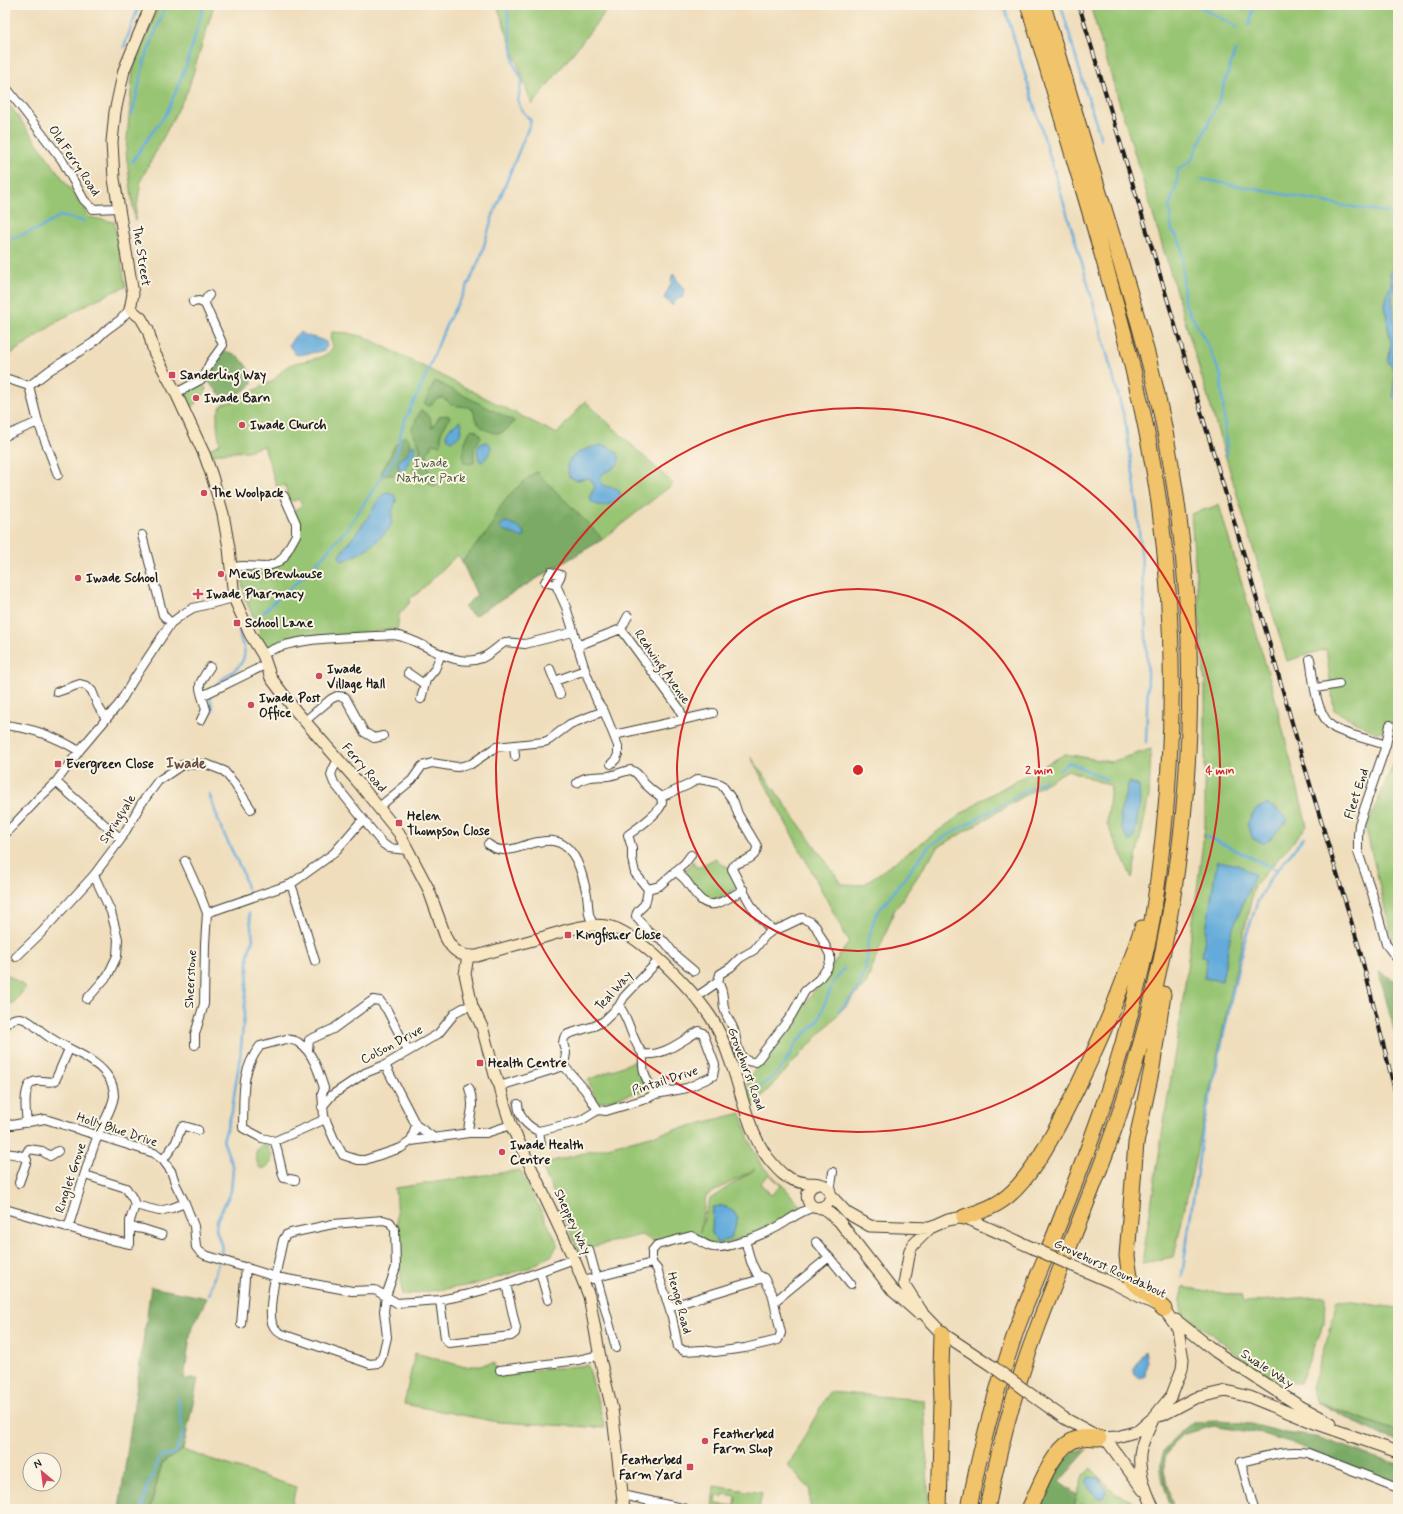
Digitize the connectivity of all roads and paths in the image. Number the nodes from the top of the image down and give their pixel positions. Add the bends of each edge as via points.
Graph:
1 (151, 5) edge
2 (1028, 5) edge
3 (1042, 5) edge
4 (5, 86) edge
5 (119, 208) junction
6 (209, 295) dead end
7 (193, 302) dead end
8 (205, 304) junction
9 (130, 309) junction
10 (5, 378) edge
11 (30, 386) junction
12 (176, 393) junction
13 (38, 422) junction
14 (5, 436) edge
15 (58, 475) dead end
16 (284, 496) dead end
17 (142, 535) dead end
18 (232, 567) junction
19 (556, 585) dead end
20 (234, 598) junction
21 (628, 616) dead end
22 (171, 623) junction
23 (621, 629) junction
24 (573, 632) junction
25 (577, 646) junction
26 (441, 654) junction
27 (265, 659) junction
28 (1310, 659) dead end
29 (210, 667) dead end
30 (550, 670) dead end
31 (585, 670) junction
32 (408, 673) dead end
33 (555, 682) junction
34 (424, 684) junction
35 (1339, 684) dead end
36 (1316, 688) junction
37 (56, 692) dead end
38 (208, 693) junction
39 (560, 694) dead end
40 (420, 699) dead end
41 (604, 711) junction
42 (712, 714) dead end
43 (106, 719) junction
44 (201, 720) dead end
45 (684, 720) junction
46 (306, 721) junction
47 (5, 725) edge
48 (1390, 725) dead end
49 (383, 736) dead end
50 (614, 736) junction
51 (1386, 745) junction
52 (514, 746) junction
53 (79, 752) junction
54 (515, 756) dead end
55 (338, 760) junction
56 (612, 764) dead end
57 (56, 782) junction
58 (577, 783) dead end
59 (661, 797) junction
60 (379, 807) junction
61 (252, 809) dead end
62 (363, 819) junction
63 (5, 834) edge
64 (121, 839) junction
65 (491, 849) dead end
66 (407, 850) junction
67 (692, 855) dead end
68 (185, 861) dead end
69 (1179, 863) junction
70 (1160, 869) junction
71 (676, 871) junction
72 (94, 875) junction
73 (291, 884) junction
74 (648, 890) junction
75 (744, 890) junction
76 (207, 913) junction
77 (593, 925) junction
78 (773, 930) junction
79 (468, 956) junction
80 (16, 957) dead end
81 (659, 960) junction
82 (1398, 960) edge
83 (315, 961) dead end
84 (694, 971) dead end
85 (718, 982) junction
86 (696, 997) junction
87 (86, 999) dead end
88 (472, 1006) junction
89 (619, 1006) junction
90 (5, 1025) edge
91 (195, 1045) dead end
92 (69, 1049) junction
93 (308, 1051) junction
94 (408, 1051) junction
95 (643, 1054) junction
96 (385, 1065) junction
97 (564, 1066) junction
98 (500, 1086) junction
99 (469, 1088) dead end
100 (656, 1094) junction
101 (518, 1104) dead end
102 (322, 1107) junction
103 (598, 1110) junction
104 (324, 1116) junction
105 (5, 1123) edge
106 (27, 1123) junction
107 (416, 1125) junction
108 (511, 1126) junction
109 (198, 1130) dead end
110 (540, 1131) junction
111 (469, 1133) junction
112 (97, 1137) junction
113 (433, 1137) junction
114 (411, 1140) junction
115 (275, 1141) junction
116 (541, 1144) dead end
117 (58, 1151) dead end
118 (5, 1153) edge
119 (24, 1157) junction
120 (163, 1160) junction
121 (85, 1175) junction
122 (295, 1180) dead end
123 (796, 1182) junction
124 (19, 1183) dead end
125 (818, 1184) junction
126 (831, 1194) junction
127 (807, 1196) junction
128 (185, 1202) junction
129 (135, 1205) junction
130 (818, 1207) junction
131 (5, 1209) edge
132 (796, 1215) junction
133 (964, 1217) junction
134 (130, 1227) junction
135 (68, 1228) junction
136 (930, 1228) junction
137 (162, 1235) dead end
138 (745, 1240) junction
139 (816, 1242) dead end
140 (589, 1250) dead end
141 (829, 1257) junction
142 (574, 1259) junction
143 (652, 1263) junction
144 (246, 1267) junction
145 (540, 1272) junction
146 (276, 1277) junction
147 (597, 1277) junction
148 (764, 1278) junction
149 (582, 1280) junction
150 (506, 1284) junction
151 (851, 1284) dead end
152 (386, 1296) junction
153 (440, 1300) junction
154 (548, 1300) dead end
155 (774, 1302) junction
156 (669, 1307) junction
157 (1164, 1309) junction
158 (241, 1324) dead end
159 (942, 1333) junction
160 (616, 1348) dead end
161 (600, 1355) junction
162 (500, 1370) dead end
163 (1154, 1417) junction
164 (1100, 1438) junction
165 (1364, 1440) junction
166 (1398, 1452) edge
167 (1398, 1488) edge
168 (623, 1495) junction
169 (1148, 1497) junction
170 (624, 1509) edge
171 (686, 1509) edge
172 (939, 1509) edge
173 (969, 1509) edge
174 (987, 1509) edge
175 (1029, 1509) edge
176 (1154, 1509) edge
177 (1254, 1509) edge

1 - 5 street, The Street via 122,76 115,112 112,142
2 - 70 highway via 1119,314 1144,417 1158,501 1170,618 1172,672 1169,783
3 - 69 highway via 1134,308 1162,415 1174,482 1186,580 1190,675 1189,755
4 - 5 street, Old Ferry Road via 62,160 84,200 93,209
5 - 9 street, The Street via 133,294
6 - 8 street
7 - 8 street
8 - 12 street via 223,345 202,378
9 - 11 street via 93,343
9 - 12 street via 141,318 148,330 154,352
10 - 11 street
11 - 13 street
12 - 18 street via 212,476 223,514
13 - 14 street
13 - 15 street
16 - 18 street via 296,523 296,535 283,558 278,563 265,567
17 - 22 street via 163,614
18 - 20 street
19 - 24 street
20 - 22 street via 193,608
20 - 27 street, Ferry Road via 250,634
21 - 23 street, Redwing Avenue
22 - 43 street via 119,704
23 - 25 street, Redwing Avenue
23 - 45 street, Redwing Avenue via 679,708
24 - 25 street
24 - 26 street via 525,644 509,642 484,657 472,660 465,661
25 - 31 street
26 - 27 street via 428,646 394,635 295,643 271,649
26 - 34 street via 435,670
27 - 38 street
27 - 46 street, Ferry Road via 271,678
28 - 36 street
29 - 38 street via 199,686
30 - 33 street
31 - 33 street
31 - 41 street
32 - 34 street
33 - 39 street
34 - 40 street
35 - 36 street
36 - 51 street via 1322,715 1330,725
37 - 43 street via 80,684 87,686
38 - 44 street via 206,710
41 - 50 street
41 - 52 street via 570,724 549,740
42 - 45 street
43 - 53 street
45 - 50 street
46 - 49 street via 331,699 337,696 345,697 364,732 374,738
46 - 55 street, Ferry Road
47 - 53 street via 56,738
48 - 51 street, Fleet End
50 - 56 street via 618,754
51 - 82 street, Fleet End via 1360,824 1358,852 1386,944
52 - 54 street
52 - 60 street via 496,747 463,766 432,763 422,766 412,780
53 - 57 street
55 - 60 street, Ferry Road
55 - 62 street via 331,775 334,784
57 - 63 street
57 - 64 street
58 - 59 street via 594,776 608,776 631,770 638,773 649,788
59 - 74 street via 660,808 628,835 635,873
59 - 75 street via 698,779 721,784 734,802 738,814 757,846 754,856 734,865 732,869
60 - 66 street, Ferry Road via 399,833
61 - 64 street, Springvale via 224,771 206,764 182,765 158,781
62 - 66 street via 389,848
62 - 73 street via 334,853
64 - 72 street, Springvale
65 - 77 street via 503,851 553,841 567,847 581,873
66 - 79 street, Ferry Road via 428,888 449,945 460,954
67 - 71 street
68 - 76 street, Sheerstone
69 - 157 highway via 1180,888 1152,1068 1136,1143 1127,1256 1132,1281
69 - 174 highway via 1157,984 1132,1076 1100,1170 1036,1332 1013,1403
70 - 133 highway via 1139,938 1111,1013 1092,1058 1051,1138 1031,1170 1007,1197
70 - 173 highway via 1138,985 1111,1085 1011,1346 987,1427
71 - 74 street via 659,886
71 - 75 street via 698,898 710,905
72 - 80 street, Springvale
72 - 87 street via 111,912 118,939 117,956 108,975
73 - 76 street
73 - 83 street
74 - 84 street via 647,899 636,912 636,916 648,932 665,942
75 - 78 street via 755,912 763,923
76 - 91 street, Sheerstone via 204,1004 195,1034
77 - 79 street, Grovehurst Road via 477,956
77 - 81 street, Grovehurst Road via 607,926 624,932
78 - 85 street via 754,950 720,974
78 - 85 street via 802,918 811,922 827,948 830,961 819,979 805,991 791,1016 756,1062 744,1058 738,1050 735,1032 724,1010 723,992
79 - 88 street, Sheppey Way via 465,974
81 - 86 street, Grovehurst Road
81 - 89 street, Teal Way via 624,997
85 - 86 street
86 - 123 street, Grovehurst Road via 721,1036 748,1118 758,1140 781,1174
88 - 94 street, Colson Drive via 456,1012 438,1034
88 - 98 street, Sheppey Way via 482,1027
89 - 95 street via 632,1030 636,1046
89 - 97 street, Teal Way via 604,1021 568,1034 564,1038
90 - 92 street, Ringlet Grove via 21,1017
92 - 106 street via 55,1081 33,1082 28,1086 25,1106
92 - 112 street, Ringlet Grove via 90,1060 106,1073 113,1088 114,1096 110,1109
93 - 94 street via 309,1040 333,1029 373,1000 380,1001 387,1010
93 - 102 street via 324,1088
93 - 115 street via 298,1042 286,1039 273,1041 260,1046 246,1069 243,1128 262,1138
94 - 96 street, Colson Drive
95 - 100 street via 642,1068
95 - 100 street, Pintail Drive via 661,1053 699,1031 703,1033 715,1066 712,1076 703,1082
96 - 102 street, Colson Drive via 364,1073 332,1095
96 - 107 street
97 - 98 street
97 - 103 street
98 - 108 street, Sheppey Way
99 - 111 street via 472,1095
100 - 103 street, Pintail Drive via 629,1105 606,1111
101 - 110 street via 529,1127
102 - 104 street
103 - 110 street, Pintail Drive via 580,1121
104 - 114 street via 343,1154 358,1160 402,1148
104 - 115 street via 321,1121
105 - 106 street, Holly Blue Drive
106 - 112 street, Holly Blue Drive via 45,1119
107 - 113 street
107 - 114 street
108 - 111 street via 486,1133
108 - 142 street, Sheppey Way
109 - 120 street via 184,1126 181,1128 176,1142
110 - 116 street
111 - 113 street
112 - 120 street, Holly Blue Drive via 140,1148
112 - 121 street, Ringlet Grove
113 - 114 street
115 - 122 street via 284,1178
117 - 119 street via 50,1156 42,1151 29,1149
118 - 119 street
119 - 124 street via 27,1160
120 - 128 street, Holly Blue Drive
121 - 129 street via 126,1188
121 - 135 street, Ringlet Grove
123 - 125 street, Grovehurst Road
123 - 127 street, Grovehurst Road
125 - 126 street via 826,1186
125 - 126 street via 833,1172
125 - 127 street via 811,1188
126 - 130 street via 828,1204
126 - 136 street via 834,1201 847,1213 870,1226
127 - 130 street via 811,1205
127 - 132 street
128 - 129 street via 159,1211
128 - 144 street, Holly Blue Drive via 194,1226 196,1247 200,1252
129 - 134 street
130 - 132 street
130 - 159 street via 839,1221 893,1292
131 - 135 street, Ringlet Grove
132 - 138 street, Henge Road via 779,1226
133 - 136 street via 948,1220
133 - 157 street, Grovehurst Roundabout, bridge via 1113,1283
134 - 135 street, Ringlet Grove via 130,1244
134 - 137 street
136 - 159 street via 910,1250 904,1284 922,1312
138 - 143 street, Henge Road via 722,1248 712,1247 691,1236 658,1245 652,1251
138 - 148 street, Henge Road via 757,1274
139 - 141 street
140 - 147 street
141 - 151 street
141 - 155 street
142 - 145 street
142 - 149 street, Sheppey Way
143 - 147 street
143 - 156 street, Henge Road via 657,1269
144 - 146 street
144 - 158 street
145 - 150 street
145 - 154 street
146 - 152 street via 352,1291 375,1290
146 - 152 street via 283,1240 289,1233 332,1224 383,1220 390,1222 395,1230 396,1267
146 - 152 street via 271,1318 277,1331 370,1364 379,1363 383,1354 387,1337 384,1311
147 - 149 street
147 - 160 street
148 - 155 street, Henge Road
148 - 156 street
149 - 161 street, Sheppey Way via 585,1309 596,1333
150 - 153 street
150 - 153 street via 516,1328 511,1336 449,1343 445,1338
152 - 153 street via 397,1303
155 - 156 street, Henge Road via 782,1333 778,1340 715,1352 684,1351 678,1348
157 - 163 street, Grovehurst Roundabout via 1178,1329 1183,1360 1172,1396
157 - 165 street, Swale Way via 1216,1352 1298,1405
159 - 164 street, bridge via 1064,1418
159 - 172 highway
161 - 162 street via 555,1366
161 - 168 street via 612,1409
163 - 164 street, Grovehurst Roundabout via 1138,1431 1117,1437
163 - 165 street, Swale Way via 1164,1415 1195,1398 1226,1391 1250,1397
163 - 169 street via 1143,1441 1139,1465
164 - 169 street via 1108,1442
164 - 175 highway via 1080,1438 1066,1445 1054,1458
165 - 166 street, Swale Way
167 - 177 street via 1308,1453 1279,1453 1241,1462
168 - 170 street
168 - 171 street
169 - 176 street

